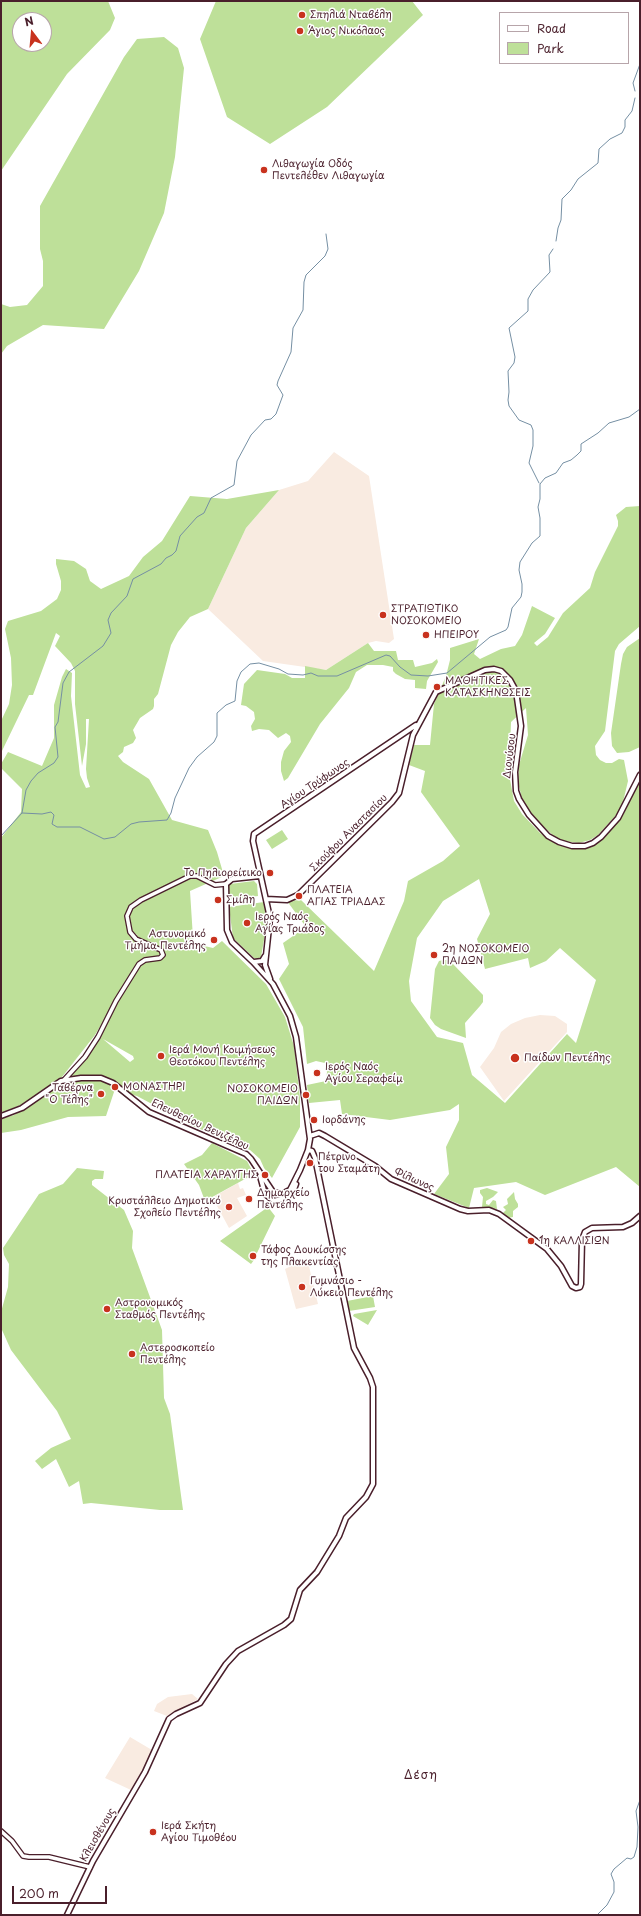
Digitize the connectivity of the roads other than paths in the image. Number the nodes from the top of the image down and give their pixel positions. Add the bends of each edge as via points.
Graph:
1 (419, 722) junction
2 (407, 733) junction
3 (413, 736) junction
4 (640, 775) edge
5 (260, 876) junction
6 (226, 884) junction
7 (266, 899) junction
8 (266, 953) junction
9 (253, 962) junction
10 (273, 984) junction
11 (64, 1080) junction
12 (1, 1116) edge
13 (310, 1136) junction
14 (308, 1150) junction
15 (260, 1173) junction
16 (296, 1179) junction
17 (640, 1216) edge
18 (1, 1832) edge
19 (90, 1867) junction
20 (67, 1915) edge

1 - 2 main road, Αγίου Τρύφωνος
1 - 3 main road, Σκούφου Αναστασίου
1 - 4 main road, Διονύσου via 436,692 485,670 496,669 505,674 514,686 520,712 521,733 514,777 519,799 542,831 568,845 585,846 601,837 621,814
2 - 3 main road via 410,732
2 - 5 main road, Αγίου Τρύφωνος via 254,834 253,842
3 - 7 main road, Σκούφου Αναστασίου via 399,793 392,802 298,895 287,900
5 - 6 main road via 232,879
5 - 7 main road
6 - 9 main road via 228,934 232,942
6 - 11 street via 215,885 197,876 190,876 141,900 131,908 127,916 130,932 136,939 161,950 163,955 139,964 85,1057
7 - 8 main road via 270,924
8 - 9 main road via 262,962
8 - 10 main road via 266,968
9 - 10 main road
10 - 13 main road via 290,1016 296,1037
11 - 12 main road, Ελευθερίου Βενιζέλου via 17,1110
11 - 15 main road, Ελευθερίου Βενιζέλου via 88,1077 110,1081 149,1112 242,1152 249,1157
13 - 14 main road
13 - 17 main road, Φίλωνος via 325,1136 375,1166 394,1181 465,1210 492,1210 552,1254 572,1286 578,1288 581,1284 582,1240 585,1232 592,1228 623,1227
14 - 16 main road
14 - 19 main road, Κλεισθένους via 312,1151 315,1158 354,1348 373,1387 373,1484 366,1497 346,1518 340,1536 317,1572 300,1590 291,1619 238,1651 229,1659 200,1703 171,1717 148,1766
15 - 16 main road, Ελευθερίου Βενιζέλου via 271,1190 277,1194 288,1191
15 - 16 main road, Ελευθερίου Βενιζέλου via 265,1194 275,1201 290,1196 295,1188
18 - 19 street via 12,1841 23,1856 47,1857
19 - 20 main road, Κλεισθένους

